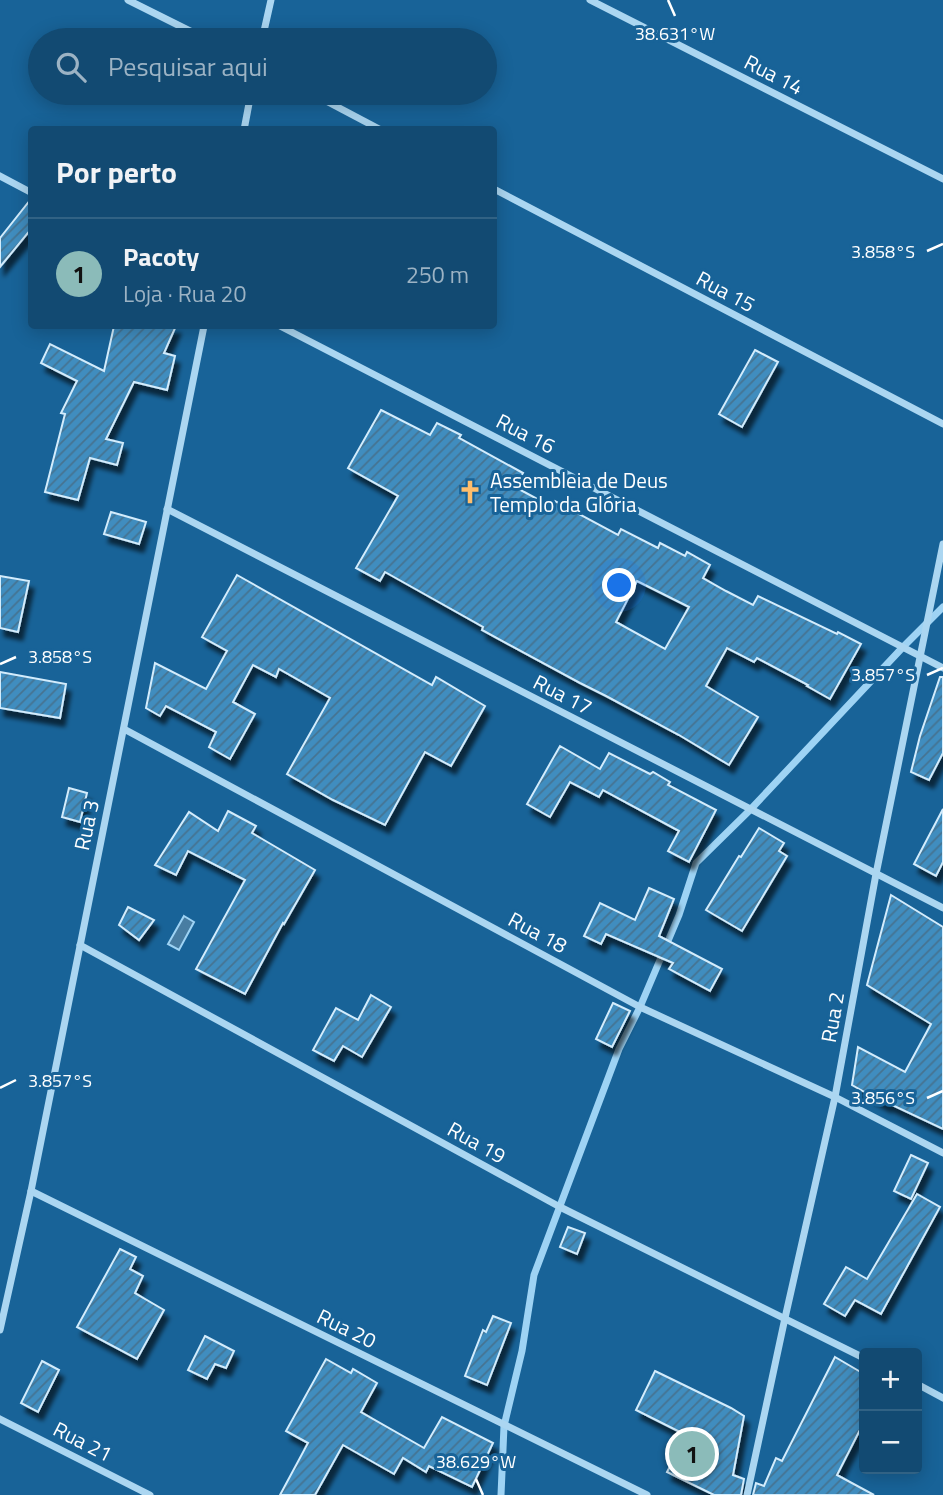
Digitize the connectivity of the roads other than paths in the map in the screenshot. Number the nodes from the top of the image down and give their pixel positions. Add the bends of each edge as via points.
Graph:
1 (128, 0) edge
2 (271, 0) edge
3 (590, 0) edge
4 (184, 28) edge
5 (265, 28) edge
6 (249, 105) edge
7 (334, 105) edge
8 (245, 126) edge
9 (373, 126) edge
10 (0, 176) edge
11 (943, 179) edge
12 (497, 190) edge
13 (28, 191) edge
14 (203, 329) edge
15 (286, 329) edge
16 (943, 425) edge
17 (167, 509) junction
18 (943, 544) edge
19 (921, 656) junction
20 (943, 668) edge
21 (124, 729) junction
22 (876, 874) junction
23 (943, 908) edge
24 (80, 946) junction
25 (835, 1097) junction
26 (943, 1153) edge
27 (31, 1191) junction
28 (785, 1318) junction
29 (0, 1330) edge
30 (859, 1355) edge
31 (922, 1387) edge
32 (943, 1398) edge
33 (0, 1419) edge
34 (150, 1495) edge
35 (648, 1495) edge
36 (747, 1495) edge

1 - 4 street
2 - 5 street
3 - 11 street, Rua 14
6 - 8 street
7 - 9 street
10 - 13 street
12 - 16 street, Rua 15
14 - 17 street, Rua 3
15 - 19 street, Rua 16
17 - 21 street, Rua 3
17 - 22 street, Rua 17
18 - 19 street, Rua 2
19 - 20 street, Rua 16
19 - 22 street, Rua 2
21 - 24 street, Rua 3
21 - 25 street, Rua 18 via 640,1007
22 - 23 street, Rua 17
22 - 25 street, Rua 2
24 - 27 street, Rua 3
24 - 28 street, Rua 19 via 560,1207
25 - 26 street, Rua 18
25 - 28 street, Rua 2
27 - 29 street, Rua 3
27 - 35 street, Rua 20
28 - 30 street, Rua 19
28 - 36 street, Rua 2
31 - 32 street
33 - 34 street, Rua 21

